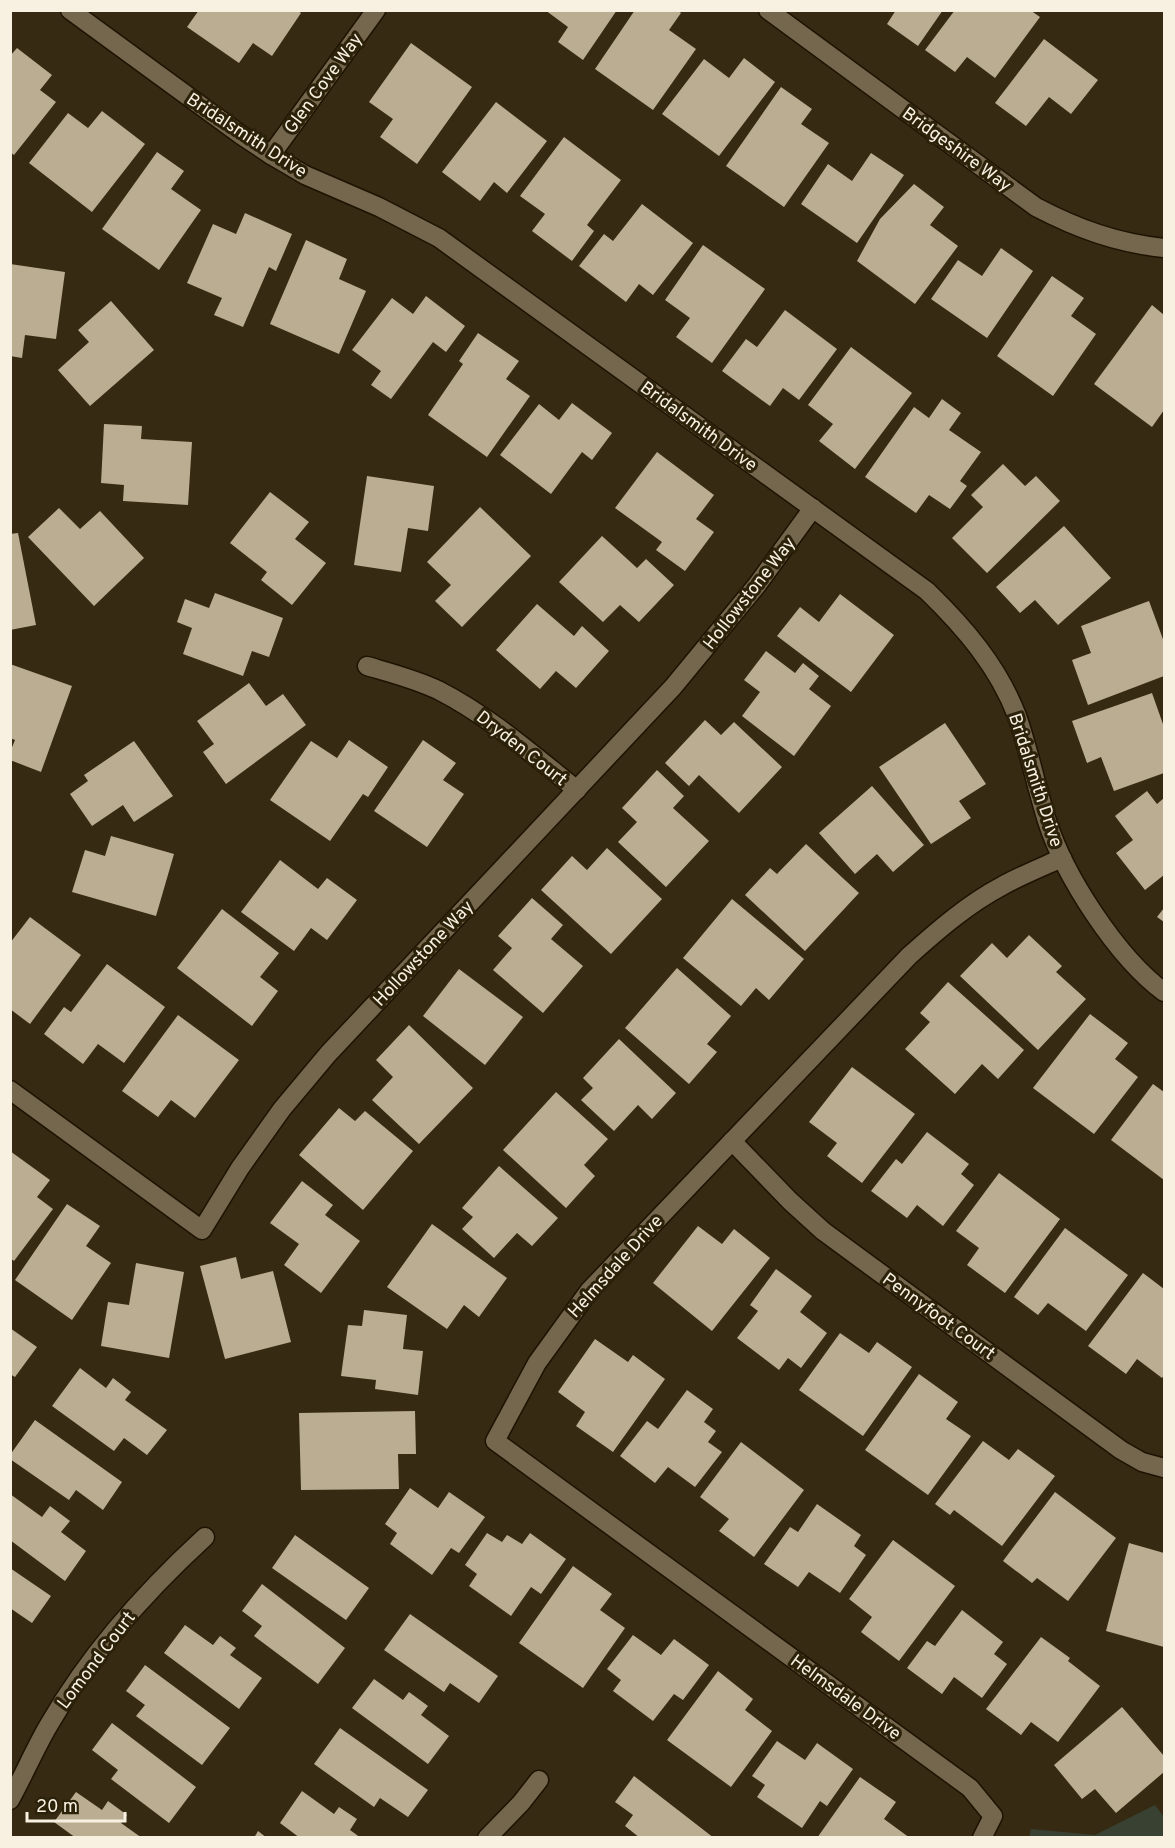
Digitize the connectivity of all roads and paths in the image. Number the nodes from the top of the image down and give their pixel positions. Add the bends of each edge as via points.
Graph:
1 (70, 10) edge
2 (376, 10) edge
3 (768, 10) edge
4 (271, 155) junction
5 (1164, 248) edge
6 (813, 508) junction
7 (367, 666) dead end
8 (576, 790) junction
9 (1062, 858) junction
10 (1164, 992) edge
11 (10, 1090) edge
12 (732, 1141) junction
13 (1164, 1468) edge
14 (205, 1537) dead end
15 (539, 1780) dead end
16 (10, 1800) edge
17 (487, 1838) edge
18 (982, 1838) edge

1 - 4 street, Bridalsmith Drive
2 - 4 street, Glen Cove Way
3 - 5 street, Bridgeshire Way via 1036,207 1069,225 1104,237
4 - 6 street, Bridalsmith Drive via 439,238
6 - 8 street, Hollowstone Way via 716,637
6 - 9 street, Bridalsmith Drive via 927,591 980,648 1017,715 1047,822
7 - 8 street, Dryden Court via 405,676 468,707 502,729
8 - 11 street, Hollowstone Way via 321,1063 276,1117 202,1230
9 - 10 street, Bridalsmith Drive via 1113,939
9 - 12 street, Helmsdale Drive via 1002,886 935,932
12 - 13 street, Pennyfoot Court via 823,1231 1121,1450
12 - 18 street, Helmsdale Drive via 589,1291 537,1363 495,1441 970,1788 993,1816
14 - 16 street, Lomond Court via 167,1572 92,1659 50,1722
15 - 17 street

